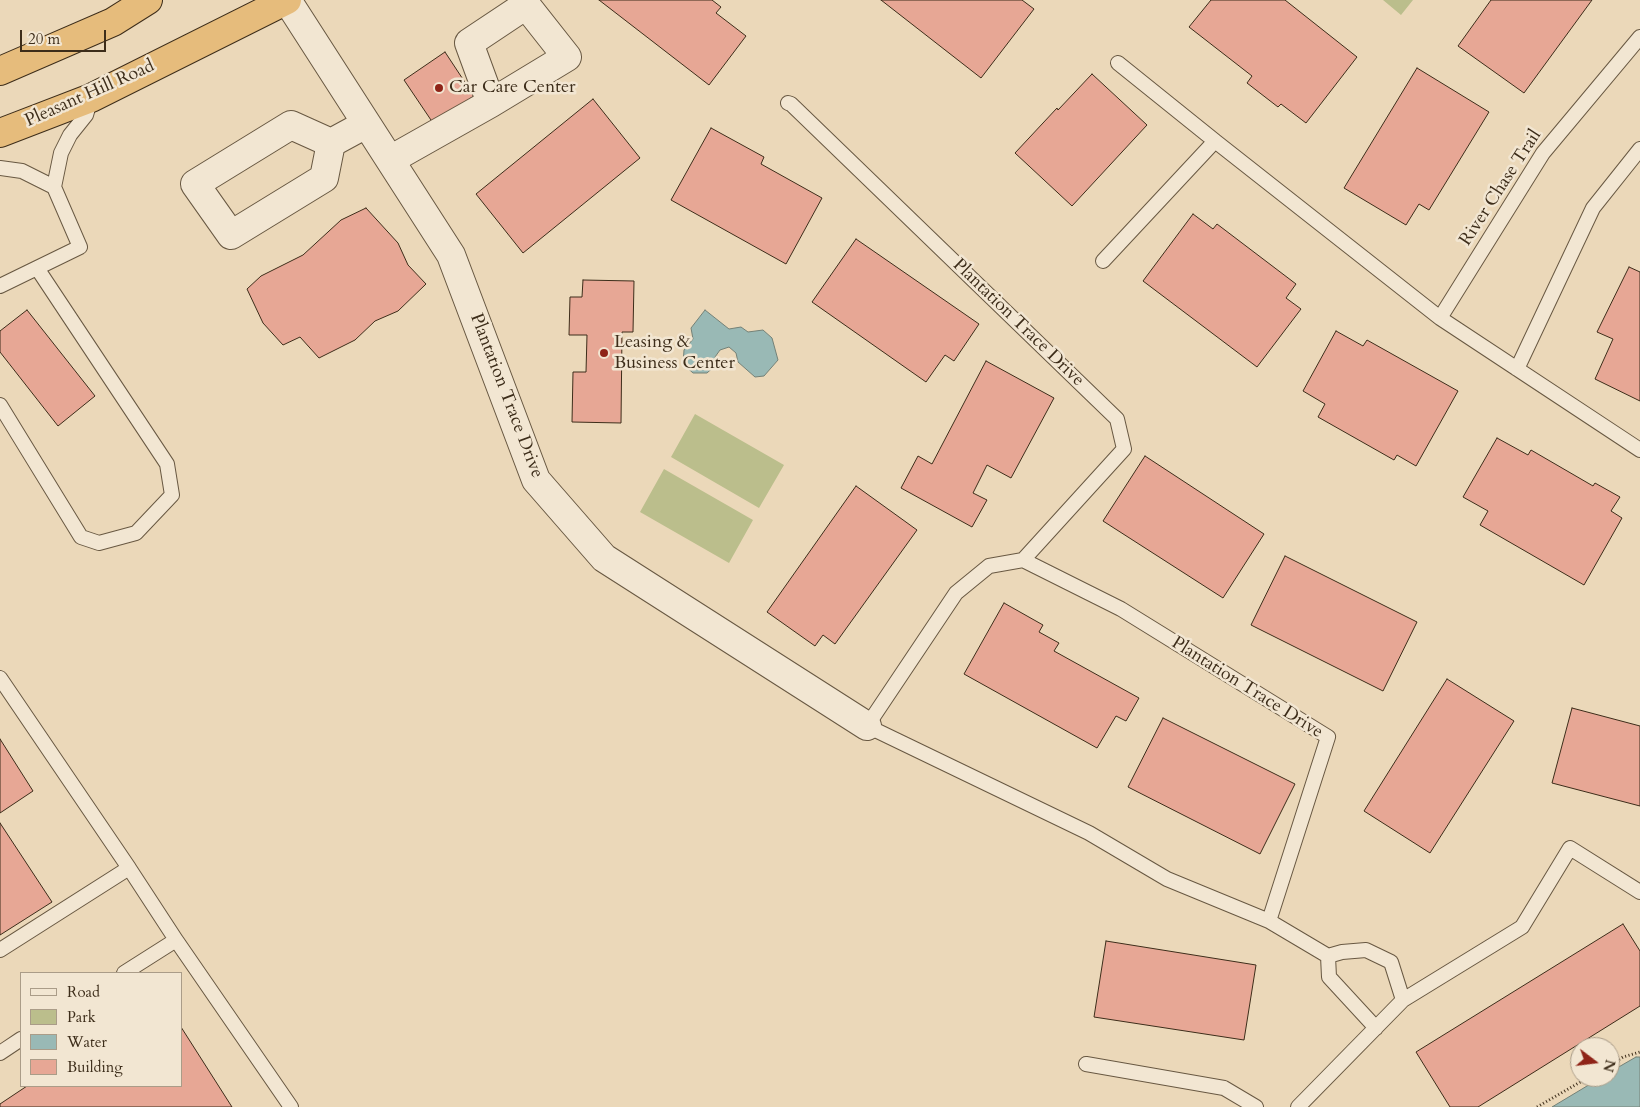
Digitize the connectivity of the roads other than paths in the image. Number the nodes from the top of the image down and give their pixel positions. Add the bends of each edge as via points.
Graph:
1 (148, 0) edge
2 (287, 0) edge
3 (1640, 37) edge
4 (1118, 63) dead end
5 (0, 71) edge
6 (91, 98) junction
7 (491, 102) junction
8 (788, 103) dead end
9 (366, 124) junction
10 (0, 133) edge
11 (1215, 141) junction
12 (331, 142) junction
13 (1640, 149) edge
14 (390, 160) junction
15 (0, 168) edge
16 (54, 187) junction
17 (1103, 261) dead end
18 (37, 268) junction
19 (0, 286) edge
20 (1440, 318) junction
21 (1517, 369) junction
22 (0, 405) edge
23 (1640, 450) edge
24 (1023, 560) junction
25 (0, 678) edge
26 (867, 726) junction
27 (129, 868) junction
28 (1640, 892) edge
29 (1270, 922) junction
30 (176, 940) junction
31 (0, 950) edge
32 (1328, 956) junction
33 (126, 972) edge
34 (1403, 1000) junction
35 (1376, 1028) junction
36 (20, 1040) edge
37 (0, 1053) edge
38 (1086, 1064) dead end
39 (291, 1107) edge
40 (1256, 1107) edge
41 (1298, 1107) edge

1 - 5 highway via 113,22
2 - 6 highway, Pleasant Hill Road
2 - 9 street, Plantation Trace Drive
3 - 20 lane, River Chase Trail via 1543,153
4 - 11 lane
6 - 10 highway, Pleasant Hill Road
6 - 16 lane via 86,115 61,153
7 - 7 street via 469,43 526,5 567,57
7 - 14 street
8 - 24 lane, Plantation Trace Drive via 1117,419 1124,449
9 - 12 street
9 - 14 street, Plantation Trace Drive
11 - 17 lane
11 - 20 lane
12 - 12 street via 292,125 195,184 231,235 324,178
13 - 21 lane via 1593,208
14 - 26 street, Plantation Trace Drive via 451,255 536,480 604,558
15 - 16 lane via 22,171
16 - 18 lane via 80,248
18 - 19 lane
18 - 22 lane via 167,464 172,495 136,533 99,543 81,537
20 - 21 lane
21 - 23 lane
24 - 26 lane via 989,566 956,593
24 - 29 lane, Plantation Trace Drive via 1121,609 1328,737
25 - 27 lane
26 - 29 lane, Plantation Trace Drive via 1089,833 1167,879
27 - 30 lane
27 - 31 lane
28 - 34 lane via 1570,848 1522,927
29 - 32 lane, Plantation Trace Drive
30 - 33 lane
30 - 39 lane
32 - 34 lane via 1366,950 1391,962
32 - 35 lane via 1329,977
34 - 35 lane
35 - 41 lane
36 - 37 lane
38 - 40 lane via 1224,1088

